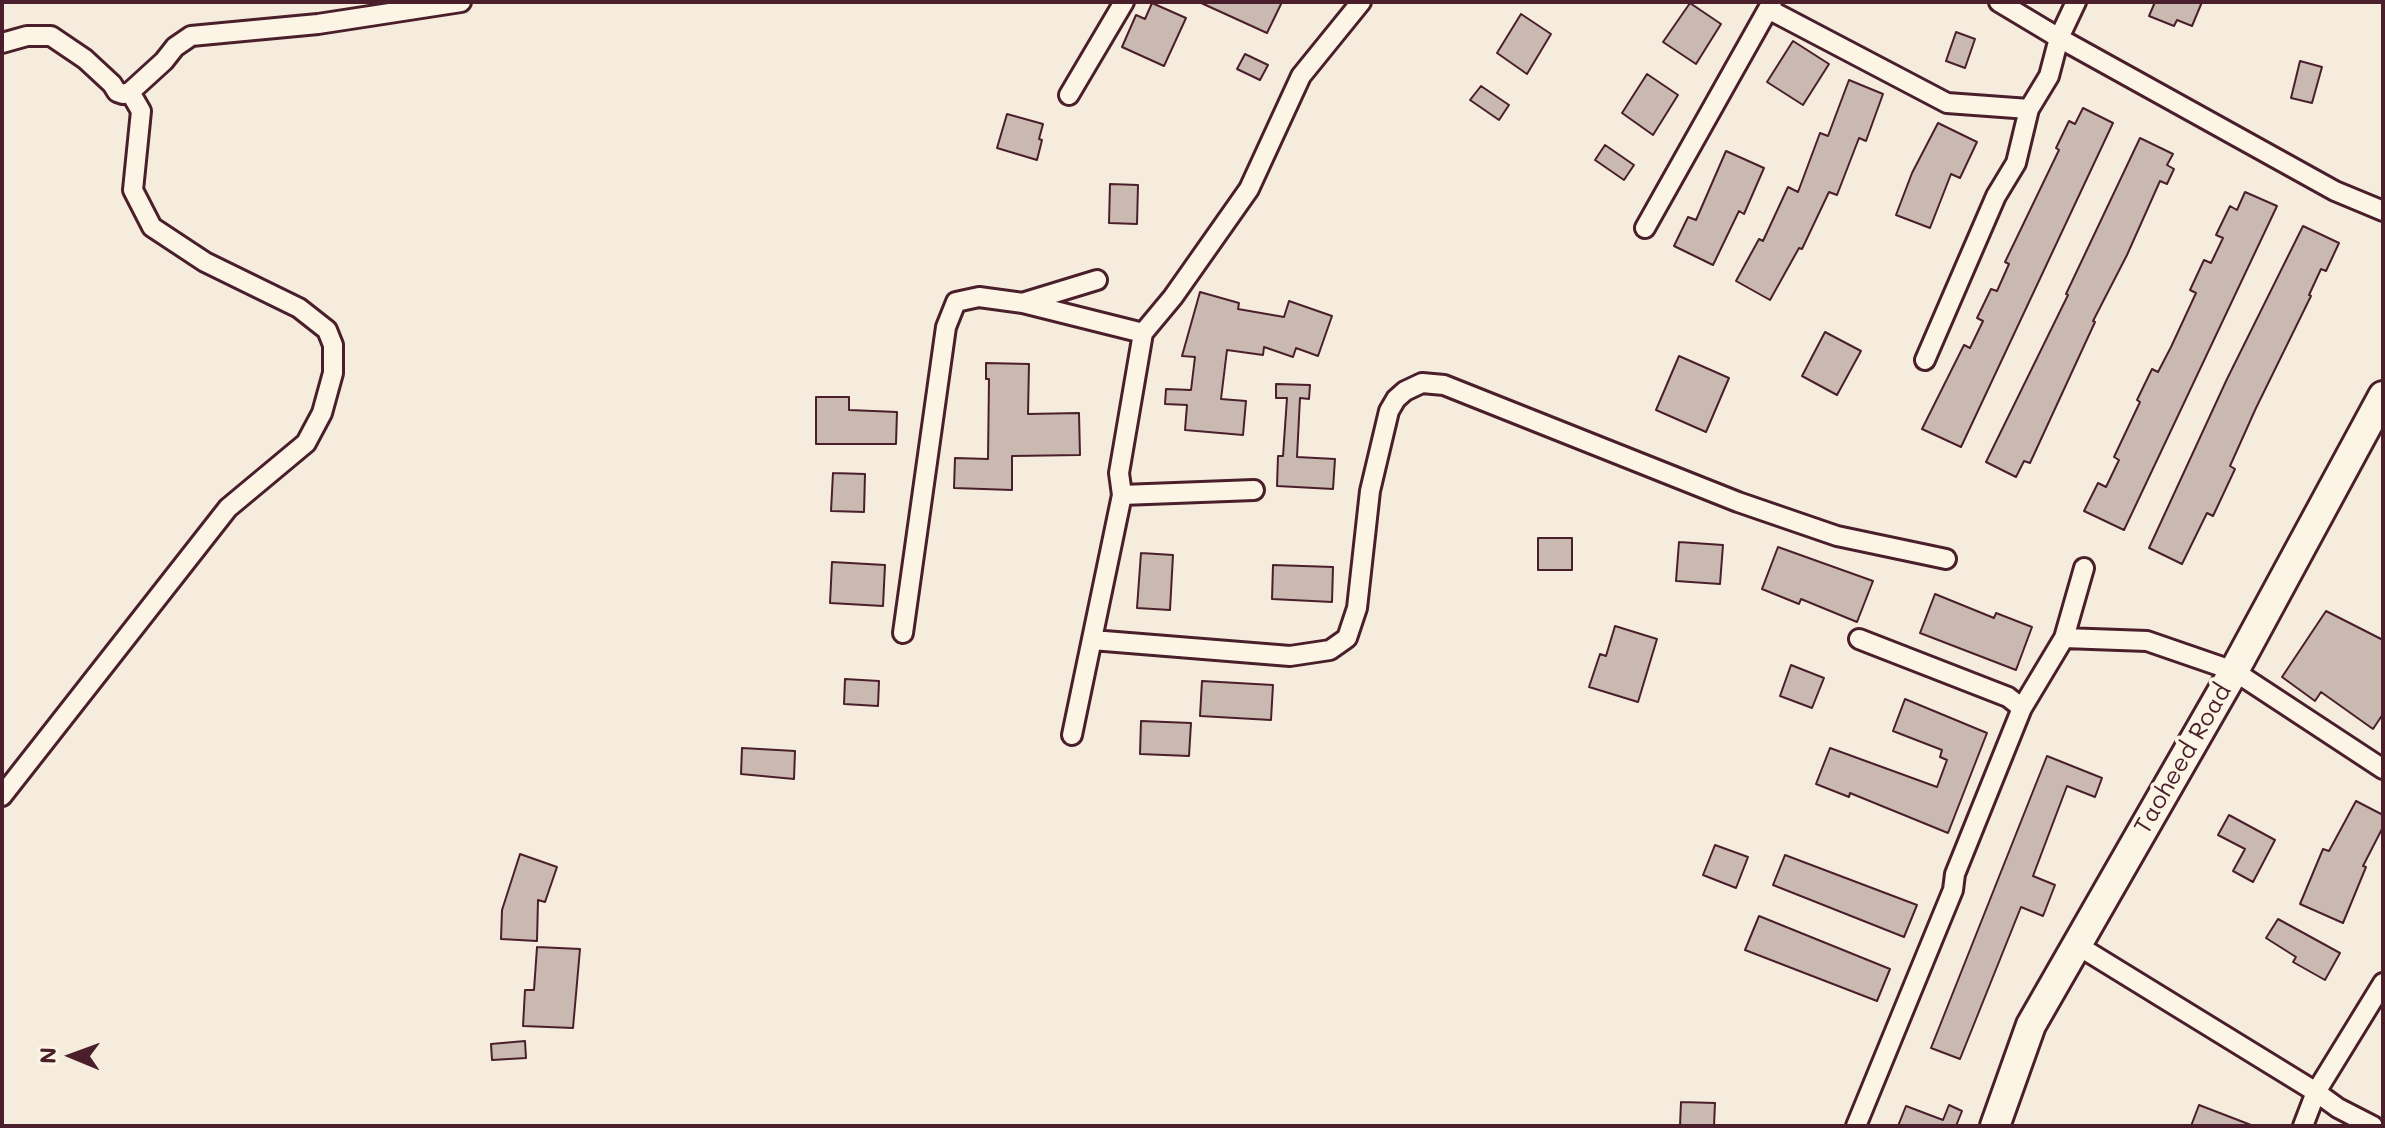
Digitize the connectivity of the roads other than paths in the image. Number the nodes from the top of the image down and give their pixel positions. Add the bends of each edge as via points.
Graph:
1 (461, 2) edge
2 (1124, 2) edge
3 (1361, 2) edge
4 (1999, 2) edge
5 (2076, 2) edge
6 (1770, 6) edge
7 (2059, 38) junction
8 (2, 43) edge
9 (130, 92) junction
10 (1069, 95) dead end
11 (2029, 109) junction
12 (2383, 211) edge
13 (1645, 228) dead end
14 (1097, 280) dead end
15 (1023, 303) junction
16 (1143, 333) junction
17 (1925, 360) dead end
18 (2383, 396) edge
19 (1254, 490) dead end
20 (1122, 495) junction
21 (1946, 559) dead end
22 (2084, 568) dead end
23 (903, 633) dead end
24 (2064, 638) junction
25 (1859, 639) dead end
26 (1092, 640) junction
27 (2234, 671) junction
28 (2022, 708) junction
29 (1072, 735) dead end
30 (2383, 769) edge
31 (2, 796) edge
32 (2077, 945) junction
33 (2383, 983) edge
34 (2316, 1092) junction
35 (1856, 1126) edge
36 (1995, 1126) edge
37 (2303, 1126) edge
38 (2373, 1126) edge

1 - 9 street via 191,36
2 - 10 street
3 - 16 street via 1301,76 1249,189
4 - 7 street
5 - 7 street
6 - 11 street via 1947,103
6 - 13 street
7 - 11 street via 2049,76
7 - 12 street via 2335,191
8 - 9 street via 51,36 98,70 117,92
9 - 31 street via 141,111 133,190 152,227 205,262 299,308 327,330 333,373 322,413 306,443 228,508
11 - 17 street via 2016,163 1996,196
14 - 15 street
15 - 16 street
15 - 23 street via 979,297 956,302 946,327
16 - 20 street via 1119,473
18 - 27 main road, Taoheed Road
19 - 20 street
20 - 26 street
21 - 26 street via 1837,536 1444,385 1422,383 1405,391 1389,411 1370,491 1357,608 1347,638 1330,650 1290,656
22 - 24 street
24 - 27 street via 2147,641
24 - 28 street
25 - 28 street via 2008,697
26 - 29 street
27 - 30 street
27 - 32 main road, Taoheed Road
28 - 35 street
32 - 34 street
32 - 36 main road, Taoheed Road via 2031,1025
33 - 34 street
34 - 37 street
34 - 38 street

